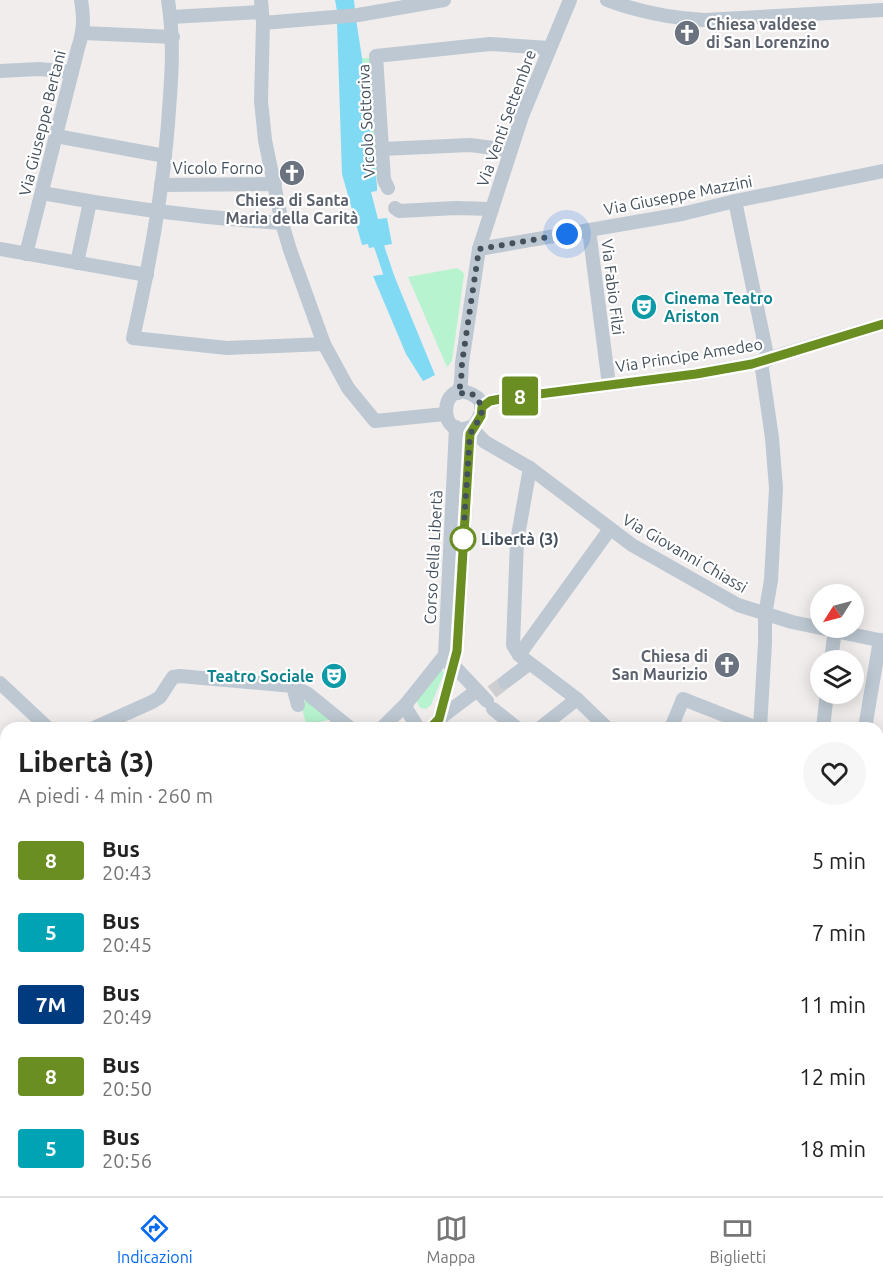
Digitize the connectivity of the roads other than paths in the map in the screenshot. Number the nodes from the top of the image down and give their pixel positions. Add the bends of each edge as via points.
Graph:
1 (81, 0) edge
2 (168, 0) edge
3 (444, 0) edge
4 (570, 0) edge
5 (607, 0) edge
6 (418, 2) edge
7 (883, 10) edge
8 (262, 12) edge
9 (171, 17) junction
10 (83, 33) junction
11 (173, 37) junction
12 (549, 48) junction
13 (0, 71) edge
14 (72, 72) junction
15 (56, 136) junction
16 (382, 149) junction
17 (510, 150) junction
18 (165, 156) junction
19 (883, 171) edge
20 (275, 184) junction
21 (161, 185) junction
22 (388, 188) dead end
23 (42, 193) junction
24 (735, 201) junction
25 (90, 202) junction
26 (395, 208) dead end
27 (492, 209) junction
28 (158, 213) junction
29 (282, 224) junction
30 (589, 230) junction
31 (0, 249) edge
32 (479, 249) junction
33 (26, 254) junction
34 (77, 263) junction
35 (147, 275) junction
36 (883, 324) edge
37 (324, 344) junction
38 (765, 361) junction
39 (609, 385) junction
40 (458, 393) junction
41 (482, 407) junction
42 (445, 414) junction
43 (473, 426) junction
44 (456, 427) junction
45 (461, 461) junction
46 (530, 468) junction
47 (610, 529) junction
48 (765, 615) junction
49 (810, 625) edge
50 (864, 636) edge
51 (882, 640) edge
52 (449, 660) junction
53 (524, 660) junction
54 (506, 682) tunnel mouth
55 (0, 683) edge
56 (293, 686) junction
57 (486, 698) junction
58 (577, 699) junction
59 (406, 704) junction
60 (826, 704) edge
61 (298, 705) dead end
62 (42, 722) edge
63 (106, 722) edge
64 (343, 722) edge
65 (388, 722) edge
66 (414, 722) edge
67 (435, 722) edge
68 (437, 722) edge
69 (511, 722) edge
70 (548, 722) edge
71 (601, 722) edge
72 (673, 722) edge
73 (743, 722) edge
74 (759, 722) edge
75 (824, 722) edge
76 (866, 722) edge

1 - 10 street, Via Giuseppe Bertani
2 - 9 street
3 - 6 street
4 - 12 street, Via Venti Settembre
5 - 7 street via 656,15 704,20
6 - 8 street via 338,17
8 - 9 street
8 - 20 street via 261,101
9 - 11 street
10 - 11 street
10 - 14 street, Via Giuseppe Bertani
11 - 18 street
12 - 16 street, Vicolo Sottoriva via 490,44 376,56
12 - 17 street, Via Venti Settembre
13 - 14 street
14 - 15 street, Via Giuseppe Bertani
15 - 18 street
15 - 23 street, Via Giuseppe Bertani
16 - 17 street via 470,144
16 - 22 street, Vicolo Sottoriva
17 - 27 street, Via Venti Settembre
18 - 21 street
19 - 24 street, Via Giuseppe Mazzini
20 - 21 street, Vicolo Forno
20 - 29 street
21 - 28 street
23 - 25 street
23 - 33 street, Via Giuseppe Bertani
24 - 30 street, Via Giuseppe Mazzini
24 - 38 street
25 - 28 street
25 - 34 street
26 - 27 street
27 - 32 street, Via Venti Settembre
28 - 29 street
28 - 35 street
29 - 37 street
30 - 32 street, Via Giuseppe Mazzini
30 - 39 street, Via Fabio Filzi
31 - 33 street
32 - 40 street, Via Venti Settembre
33 - 34 street
34 - 35 street
35 - 37 street via 133,338 227,348
36 - 38 street, Via Principe Amedeo
37 - 42 street via 348,387 375,421
38 - 39 street, Via Principe Amedeo
38 - 48 street via 776,488
39 - 41 street, Via Principe Amedeo via 495,399
40 - 41 street via 472,394
40 - 42 street via 446,403
41 - 43 street
42 - 44 street
43 - 44 street
43 - 45 street
43 - 46 street, Via Giovanni Chiassi via 492,447
44 - 45 street
45 - 52 street, Corso della Libertà
46 - 47 street, Via Giovanni Chiassi
46 - 53 street via 516,541 515,571 513,645
47 - 48 street, Via Giovanni Chiassi via 738,605
47 - 53 street
48 - 49 street, Via Giovanni Chiassi
48 - 74 street
50 - 51 street, Via Giovanni Chiassi
51 - 76 street
52 - 57 street
52 - 59 street
52 - 67 street, Corso della Libertà
53 - 54 street
53 - 58 street
55 - 62 street
56 - 61 street
56 - 63 street via 173,677 160,697
56 - 64 street
57 - 68 street
57 - 69 street
58 - 70 street
58 - 71 street
59 - 65 street
59 - 66 street
60 - 75 street
72 - 73 street via 683,699

